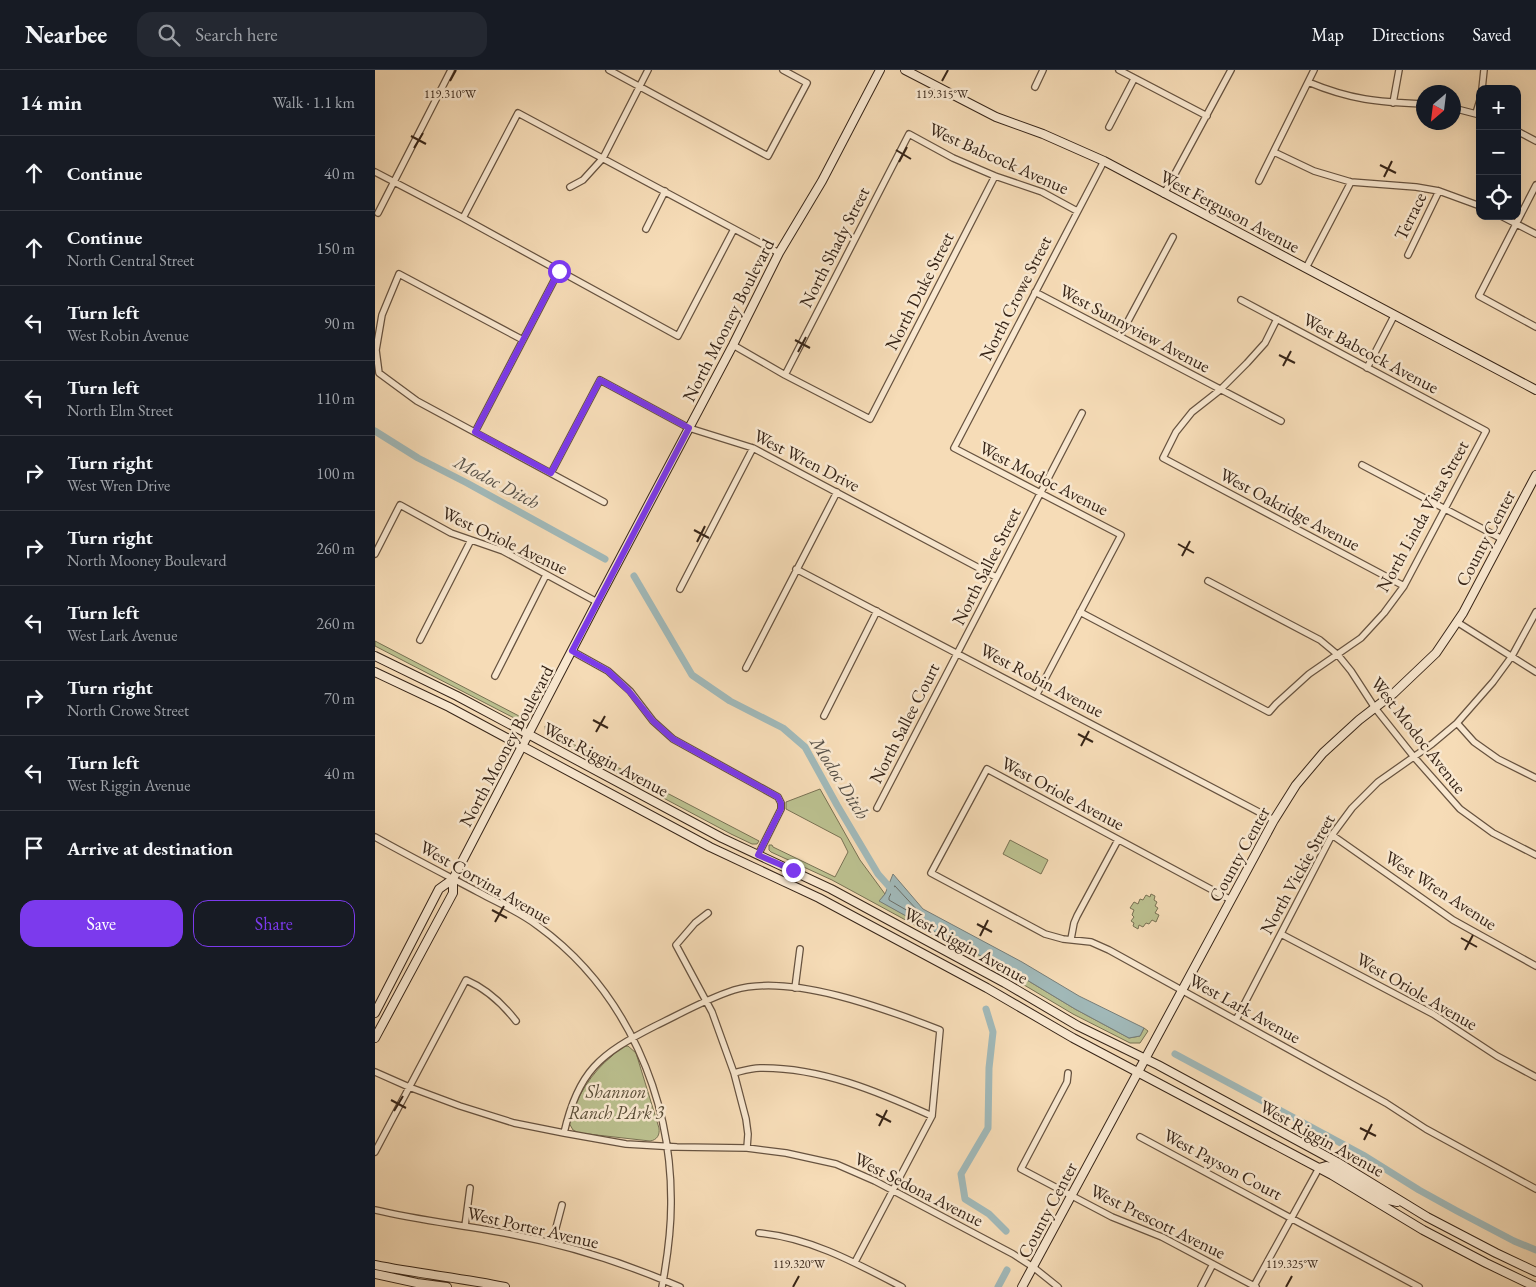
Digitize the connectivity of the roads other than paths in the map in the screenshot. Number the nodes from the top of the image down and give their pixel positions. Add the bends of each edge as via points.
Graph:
1 (441, 70) edge
2 (609, 70) edge
3 (648, 70) edge
4 (783, 70) edge
5 (880, 70) edge
6 (905, 70) edge
7 (1043, 70) edge
8 (1119, 70) edge
9 (1231, 70) edge
10 (1314, 70) edge
11 (1399, 70) edge
12 (1484, 70) edge
13 (450, 72) edge
14 (1134, 79) junction
15 (1308, 82) junction
16 (1482, 85) edge
17 (639, 86) junction
18 (1035, 87) dead end
19 (1393, 103) junction
20 (1416, 104) edge
21 (1461, 110) edge
22 (1476, 114) edge
23 (1207, 116) junction
24 (1109, 127) dead end
25 (1521, 133) edge
26 (909, 134) joint
27 (1536, 141) edge
28 (1274, 152) junction
29 (603, 158) junction
30 (1104, 161) junction
31 (375, 172) edge
32 (995, 176) junction
33 (1259, 181) dead end
34 (393, 182) junction
35 (1351, 182) junction
36 (1536, 185) edge
37 (571, 187) dead end
38 (665, 191) junction
39 (1439, 191) junction
40 (1164, 194) junction
41 (1476, 205) edge
42 (1077, 211) junction
43 (378, 213) dead end
44 (463, 218) junction
45 (1508, 220) edge
46 (1516, 224) junction
47 (646, 229) dead end
48 (734, 229) junction
49 (1536, 234) edge
50 (1173, 237) dead end
51 (779, 253) junction
52 (1408, 255) dead end
53 (1307, 268) junction
54 (559, 271) junction
55 (1035, 292) junction
56 (1241, 300) dead end
57 (1394, 316) junction
58 (1277, 320) junction
59 (1536, 327) edge
60 (1120, 336) junction
61 (523, 340) junction
62 (733, 345) junction
63 (1367, 368) junction
64 (785, 375) junction
65 (1220, 390) junction
66 (1536, 390) edge
67 (1082, 413) dead end
68 (1281, 421) dead end
69 (689, 428) junction
70 (1486, 431) joint
71 (475, 432) junction
72 (753, 448) junction
73 (954, 448) joint
74 (1362, 465) dead end
75 (551, 473) junction
76 (1536, 475) edge
77 (837, 492) junction
78 (1040, 493) junction
79 (605, 502) dead end
80 (1445, 509) junction
81 (1502, 539) junction
82 (471, 540) junction
83 (375, 554) edge
84 (796, 569) junction
85 (547, 574) junction
86 (996, 577) junction
87 (1208, 581) dead end
88 (1403, 586) junction
89 (680, 589) dead end
90 (597, 602) junction
91 (877, 611) junction
92 (1080, 612) junction
93 (1536, 612) edge
94 (1457, 622) junction
95 (420, 640) dead end
96 (572, 651) junction
97 (958, 653) junction
98 (1339, 654) junction
99 (375, 656) edge
100 (1512, 656) junction
101 (746, 668) dead end
102 (375, 672) edge
103 (1536, 672) edge
104 (495, 676) dead end
105 (1037, 694) junction
106 (1375, 708) junction
107 (824, 716) dead end
108 (1457, 722) junction
109 (529, 735) junction
110 (523, 746) junction
111 (1414, 757) junction
112 (1536, 778) edge
113 (877, 808) dead end
114 (1274, 820) junction
115 (1333, 835) junction
116 (375, 837) edge
117 (1118, 840) junction
118 (758, 855) junction
119 (1536, 855) edge
120 (931, 873) joint
121 (453, 879) junction
122 (1231, 900) junction
123 (708, 913) dead end
124 (1281, 934) junction
125 (1071, 939) junction
126 (800, 950) dead end
127 (1536, 966) edge
128 (795, 988) junction
129 (1182, 990) junction
130 (706, 1001) junction
131 (375, 1013) edge
132 (1236, 1020) junction
133 (516, 1021) dead end
134 (633, 1037) junction
135 (375, 1038) edge
136 (1144, 1059) junction
137 (1137, 1071) junction
138 (375, 1072) edge
139 (734, 1073) junction
140 (1068, 1073) dead end
141 (1536, 1077) edge
142 (409, 1087) junction
143 (932, 1116) junction
144 (563, 1133) junction
145 (1140, 1137) dead end
146 (667, 1146) junction
147 (747, 1148) junction
148 (375, 1152) edge
149 (1319, 1168) junction
150 (470, 1188) dead end
151 (1536, 1189) edge
152 (893, 1191) junction
153 (1071, 1195) junction
154 (1403, 1202) junction
155 (562, 1205) dead end
156 (375, 1210) edge
157 (1292, 1218) junction
158 (465, 1226) junction
159 (759, 1232) dead end
160 (553, 1243) junction
161 (855, 1262) junction
162 (1213, 1264) junction
163 (375, 1265) edge
164 (1033, 1267) junction
165 (1536, 1272) edge
166 (375, 1274) edge
167 (663, 1280) junction
168 (447, 1287) edge
169 (505, 1287) edge
170 (662, 1287) edge
171 (680, 1287) edge
172 (902, 1287) edge
173 (1023, 1287) edge
174 (1058, 1287) edge
175 (1201, 1287) edge
176 (1255, 1287) edge
177 (1419, 1287) edge
178 (1536, 1287) edge

1 - 13 street
2 - 17 street
3 - 17 street
4 - 17 street via 807,82 768,156
5 - 51 street, North Mooney Boulevard via 822,181
6 - 30 street, West Ferguson Avenue via 996,117
7 - 18 street
8 - 14 street
9 - 23 street
10 - 15 street
11 - 19 street
12 - 16 street
13 - 34 street
14 - 23 street
14 - 24 street
15 - 19 street via 1350,98
15 - 28 street
17 - 29 street
19 - 20 street
21 - 22 street
23 - 40 street
25 - 27 street
26 - 32 street, West Babcock Avenue
26 - 64 street, North Shady Street
28 - 33 street
28 - 35 street via 1314,171
29 - 37 street via 583,180
29 - 38 street
29 - 44 street via 518,113
30 - 40 street, West Ferguson Avenue
30 - 42 street, North Crowe Street
31 - 34 street
32 - 42 street, West Babcock Avenue via 1042,192
32 - 64 street, North Duke Street via 870,419
34 - 43 street
34 - 44 street
35 - 39 street
35 - 53 street
36 - 46 street
38 - 47 street
38 - 48 street
39 - 41 street
39 - 52 street, Terrace
40 - 53 street, West Ferguson Avenue
42 - 55 street, North Crowe Street
44 - 54 street
45 - 46 street
46 - 49 street
46 - 59 street via 1479,296
48 - 51 street
48 - 54 street via 678,336
50 - 60 street
51 - 62 street, North Mooney Boulevard
53 - 57 street, West Ferguson Avenue
54 - 61 street
55 - 60 street, West Sunnyview Avenue
55 - 73 street, North Crowe Street
56 - 58 street, West Babcock Avenue
57 - 63 street
57 - 66 street, West Ferguson Avenue
58 - 63 street, West Babcock Avenue
58 - 65 street via 1265,343
60 - 65 street, West Sunnyview Avenue
61 - 71 street
61 - 71 street via 399,274 382,315 376,350 379,373 417,401
62 - 64 street
62 - 69 street, North Mooney Boulevard
63 - 70 street, West Babcock Avenue
65 - 68 street, West Sunnyview Avenue
65 - 88 street, West Oakridge Avenue via 1192,412 1176,432 1163,458
67 - 78 street
69 - 72 street, West Wren Drive
69 - 75 street, West Wren Drive via 600,380
69 - 90 street, North Mooney Boulevard
70 - 80 street, North Linda Vista Street
71 - 75 street
72 - 77 street, West Wren Drive
72 - 89 street
73 - 78 street, West Modoc Avenue
74 - 80 street
75 - 79 street
76 - 81 street, County Center
77 - 84 street
77 - 86 street, West Wren Drive
78 - 86 street, North Sallee Street
78 - 92 street, West Modoc Avenue via 1121,535
80 - 81 street
80 - 88 street, North Linda Vista Street
81 - 94 street, County Center
82 - 83 street, West Oriole Avenue via 400,506
82 - 85 street, West Oriole Avenue
82 - 95 street
84 - 91 street, West Robin Avenue
84 - 101 street
85 - 90 street, West Oriole Avenue
85 - 104 street
86 - 97 street, North Sallee Street
87 - 98 street, West Modoc Avenue
88 - 98 street, North Linda Vista Street via 1361,638
90 - 96 street, North Mooney Boulevard
91 - 97 street, West Robin Avenue
91 - 107 street
92 - 98 street, North Linda Vista Street via 1269,712 1303,679
92 - 105 street
93 - 100 street, North Vickie Street
94 - 100 street
94 - 106 street, County Center via 1436,653
96 - 109 street, North Mooney Boulevard
96 - 118 street via 608,671 673,739 778,797 781,809
97 - 105 street, West Robin Avenue
97 - 113 street, North Sallee Court
98 - 106 street, West Modoc Avenue
99 - 109 street, West Riggin Avenue
100 - 103 street
100 - 108 street, North Vickie Street
102 - 110 street, West Riggin Avenue
105 - 114 street, West Robin Avenue
106 - 111 street, West Modoc Avenue
106 - 114 street, County Center via 1323,753 1296,785
108 - 111 street, North Vickie Street
108 - 112 street via 1474,742 1498,759
109 - 110 street, North Mooney Boulevard
109 - 118 street, West Riggin Avenue
110 - 121 street, North Mooney Boulevard
110 - 137 street, West Riggin Avenue via 710,847 819,898
111 - 115 street, North Vickie Street via 1378,782 1351,808
111 - 119 street, West Modoc Avenue via 1460,809 1493,833
114 - 122 street, County Center
115 - 124 street, North Vickie Street
115 - 127 street, West Wren Avenue via 1453,920
116 - 121 street, West Corvina Avenue
117 - 120 street, West Oriole Avenue via 987,769
117 - 122 street, West Oriole Avenue
117 - 125 street via 1077,916
118 - 136 street, West Riggin Avenue via 831,889 1078,1026
120 - 125 street, West Lark Avenue via 1045,934
121 - 131 street, North Mooney Boulevard via 439,889
121 - 134 street, West Corvina Avenue via 537,925 573,956 600,985
121 - 135 street, North Mooney Boulevard via 453,893
122 - 129 street, County Center
123 - 130 street via 676,945
124 - 132 street, North Vickie Street
124 - 141 street, West Oriole Avenue via 1433,1014
125 - 129 street, West Lark Avenue via 1099,945
126 - 128 street
128 - 130 street via 756,986
128 - 143 street via 867,1003 940,1030
129 - 132 street, West Lark Avenue
129 - 136 street, County Center
130 - 134 street
130 - 139 street
132 - 151 street, West Lark Avenue
133 - 142 street via 479,985 466,980
134 - 144 street via 609,1051 589,1072 574,1096
134 - 146 street, West Corvina Avenue via 649,1073
136 - 137 street, County Center
136 - 154 street, West Riggin Avenue via 1337,1162
137 - 149 street, West Riggin Avenue
137 - 153 street, County Center
138 - 142 street, West Sedona Avenue
139 - 143 street via 758,1068 783,1068 823,1076 875,1092
139 - 147 street via 746,1119
140 - 153 street, West Prescott Avenue via 1067,1082 1021,1169
142 - 144 street, West Sedona Avenue via 505,1120
142 - 148 street
143 - 152 street
144 - 146 street, West Sedona Avenue via 626,1144
145 - 157 street, West Payson Court
146 - 147 street, West Sedona Avenue
146 - 167 street, West Corvina Avenue via 671,1204
147 - 152 street, West Sedona Avenue via 836,1164
149 - 154 street via 1331,1167 1385,1200
149 - 157 street
149 - 178 street, West Riggin Avenue via 1423,1230
150 - 158 street
152 - 161 street
152 - 164 street, West Sedona Avenue
153 - 162 street, West Prescott Avenue
153 - 164 street, County Center
154 - 165 street, West Riggin Avenue
155 - 160 street
156 - 158 street, West Porter Avenue
157 - 176 street
157 - 177 street, West Payson Court
158 - 160 street, West Porter Avenue
159 - 161 street via 799,1240
160 - 167 street, West Porter Avenue
161 - 172 street
162 - 175 street
162 - 176 street, West Prescott Avenue
163 - 169 street
164 - 173 street, County Center
164 - 174 street, West Sedona Avenue
166 - 168 street
167 - 170 street, West Corvina Avenue
167 - 171 street, West Porter Avenue

